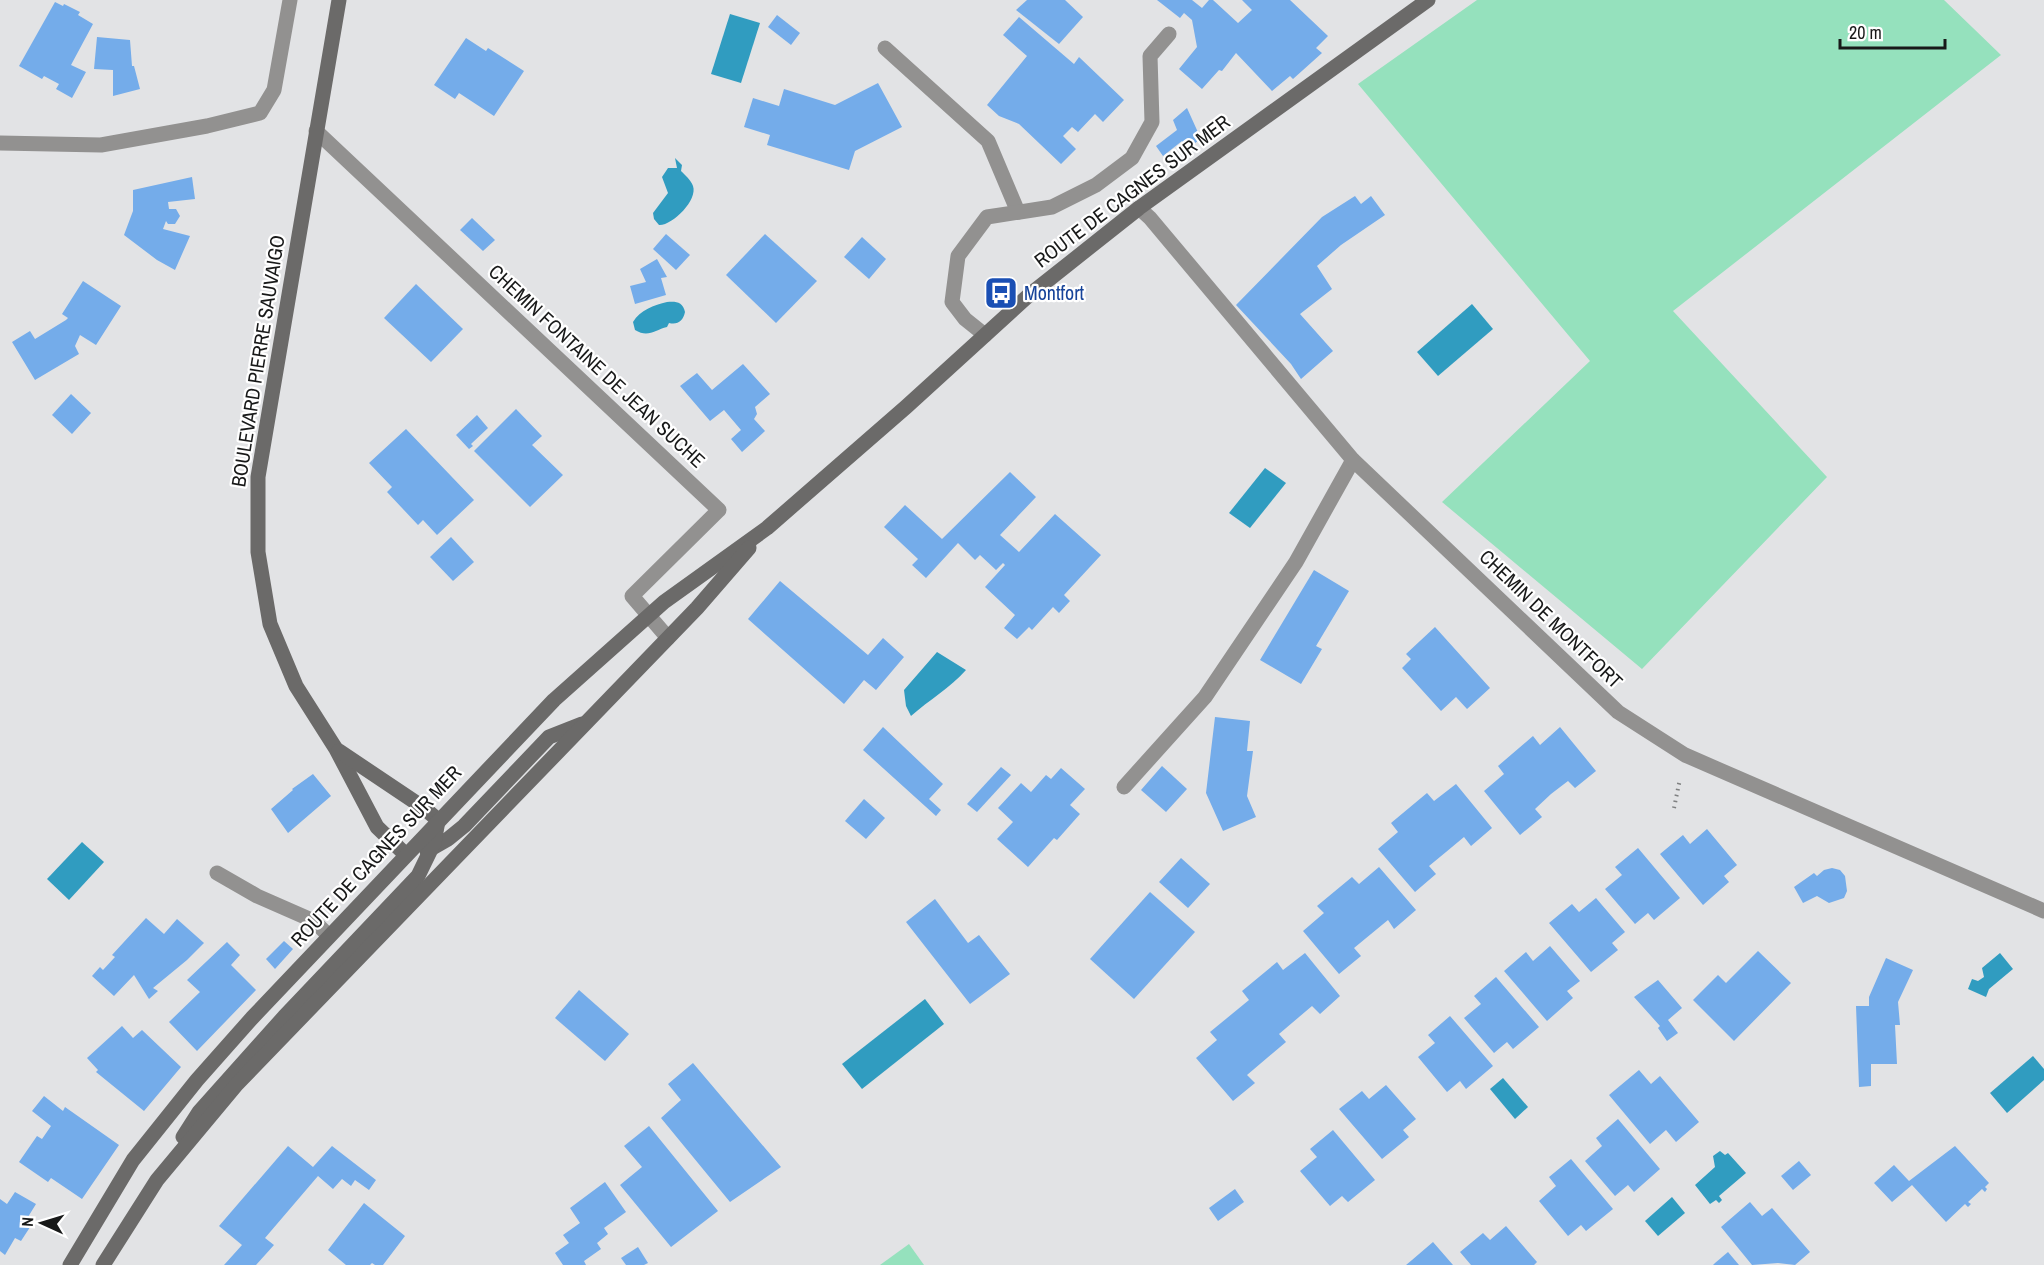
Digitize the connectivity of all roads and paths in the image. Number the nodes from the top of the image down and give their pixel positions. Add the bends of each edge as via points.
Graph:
1 (290, 0) edge
2 (339, 0) edge
3 (1428, 0) edge
4 (1169, 34) dead end
5 (885, 48) dead end
6 (316, 131) junction
7 (0, 143) edge
8 (1138, 208) junction
9 (1018, 212) junction
10 (985, 335) junction
11 (1353, 460) junction
12 (767, 528) junction
13 (648, 616) junction
14 (668, 638) junction
15 (587, 722) junction
16 (336, 749) junction
17 (1124, 787) dead end
18 (438, 820) junction
19 (432, 848) junction
20 (406, 855) junction
21 (217, 873) dead end
22 (2044, 911) edge
23 (329, 936) junction
24 (156, 1180) junction
25 (70, 1265) edge
26 (103, 1265) edge

1 - 7 street via 274,90 260,113 101,145
2 - 6 main road, BOULEVARD PIERRE SAUVAIGO
3 - 8 main road, ROUTE DE CAGNES SUR MER
4 - 9 street via 1150,56 1152,122 1132,158 1096,184 1052,207
5 - 9 street via 988,141
6 - 13 street, CHEMIN FONTAINE DE JEAN SUCHE via 719,510 632,596
6 - 16 main road, BOULEVARD PIERRE SAUVAIGO via 258,477 258,552 270,624 296,686
8 - 10 main road, ROUTE DE CAGNES SUR MER
8 - 11 street, CHEMIN DE MONTFORT
9 - 10 street via 987,217 958,256 952,302
10 - 12 main road, ROUTE DE CAGNES SUR MER
11 - 17 street via 1296,562 1205,697
11 - 22 street, CHEMIN DE MONTFORT via 1618,712 1685,755
12 - 13 main road, ROUTE DE CAGNES SUR MER
12 - 14 main road, ROUTE DE CAGNES SUR MER
13 - 14 street, CHEMIN FONTAINE DE JEAN SUCHE
13 - 18 main road, ROUTE DE CAGNES SUR MER via 554,700
14 - 15 main road, ROUTE DE CAGNES SUR MER
15 - 19 main road via 549,737 464,826
15 - 24 main road, ROUTE DE CAGNES SUR MER via 237,1084
16 - 18 main road, BOULEVARD PIERRE SAUVAIGO
16 - 20 main road, BOULEVARD PIERRE SAUVAIGO via 377,827
18 - 19 main road
18 - 20 main road, ROUTE DE CAGNES SUR MER
19 - 20 main road
19 - 24 main road via 418,876 199,1112
20 - 23 main road, ROUTE DE CAGNES SUR MER
21 - 23 street via 256,896 314,921
23 - 25 main road, ROUTE DE CAGNES SUR MER via 252,1018 133,1160
24 - 26 main road, ROUTE DE CAGNES SUR MER

